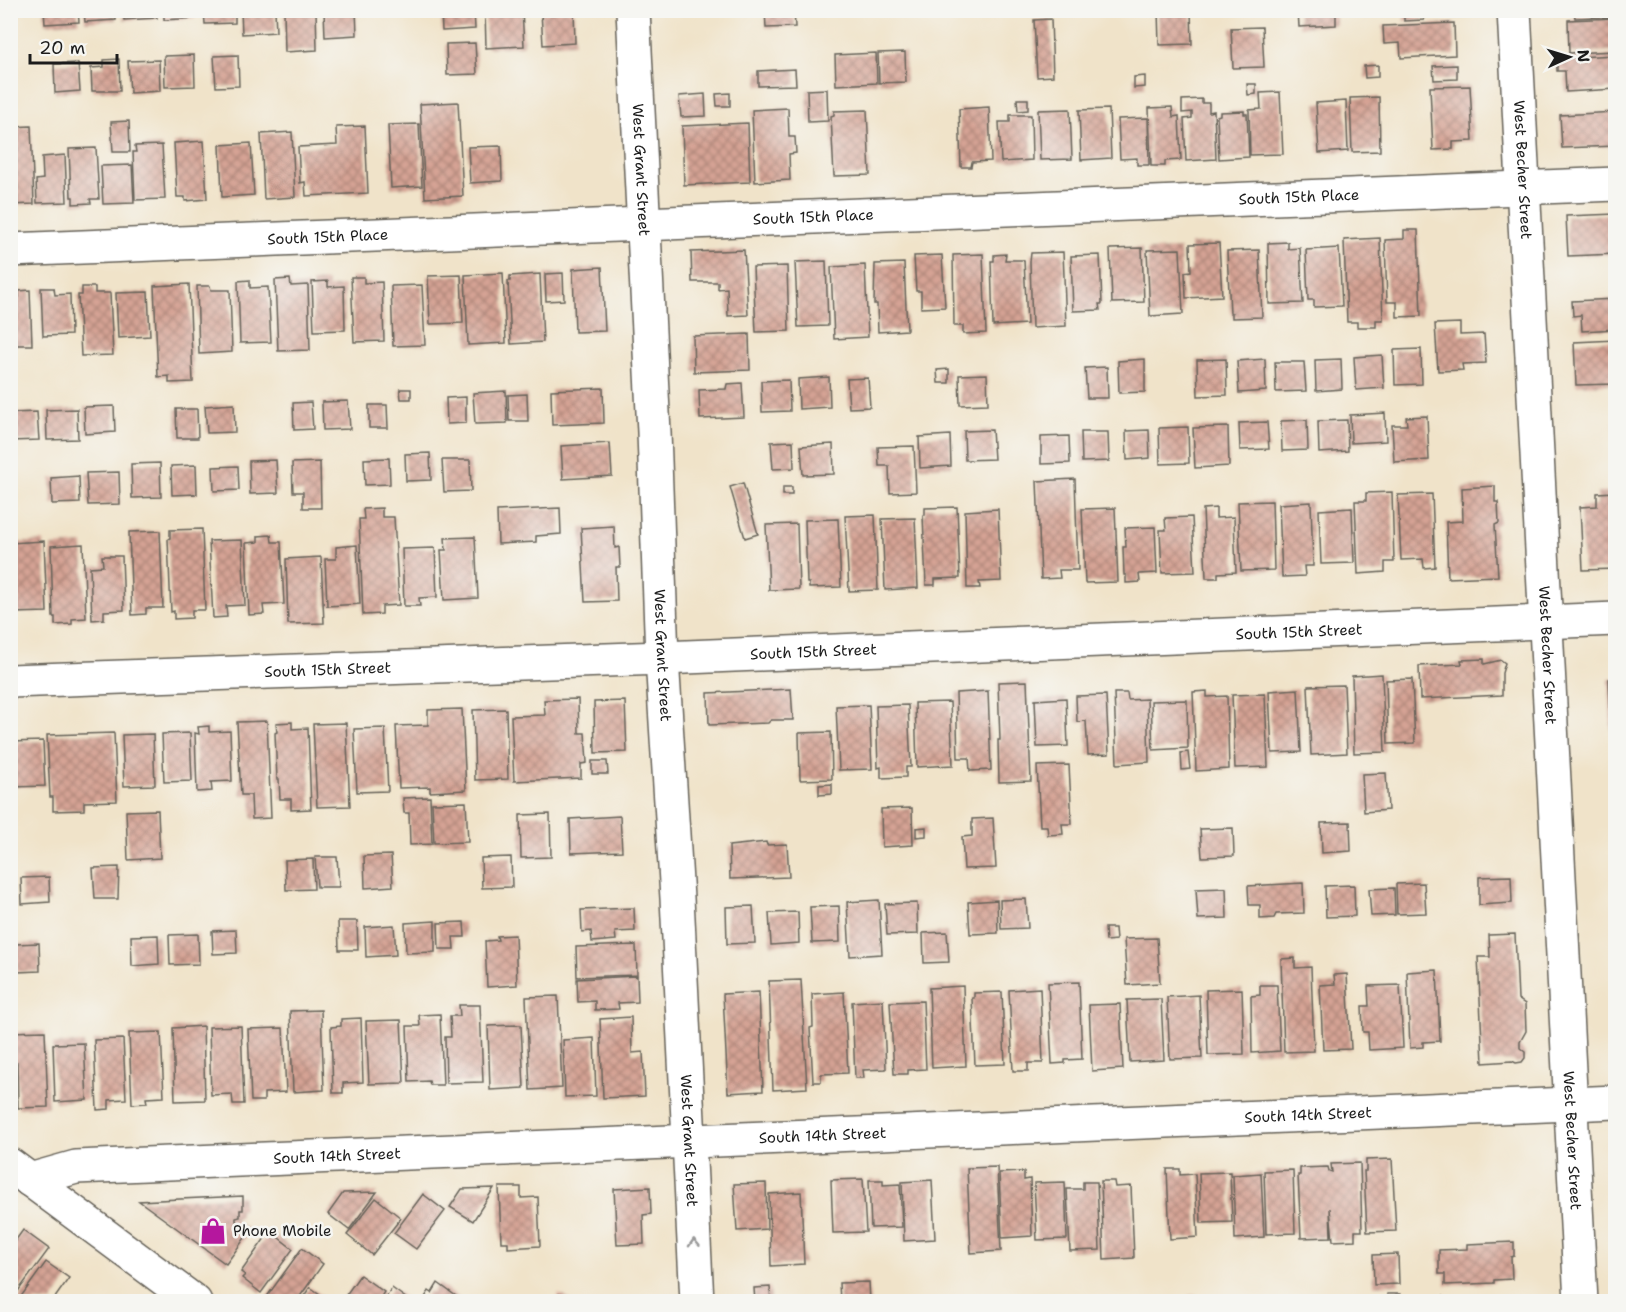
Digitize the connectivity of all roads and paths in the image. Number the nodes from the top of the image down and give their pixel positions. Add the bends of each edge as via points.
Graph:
1 (633, 10) edge
2 (1514, 10) edge
3 (1616, 184) edge
4 (1523, 188) junction
5 (644, 223) junction
6 (10, 250) edge
7 (1616, 619) edge
8 (1546, 623) junction
9 (662, 658) junction
10 (10, 681) edge
11 (1616, 1102) edge
12 (1570, 1104) junction
13 (688, 1141) junction
14 (20, 1173) edge
15 (195, 1302) edge
16 (697, 1302) edge
17 (1581, 1302) edge

1 - 5 street, West Grant Street
2 - 4 street, West Becher Street
3 - 4 street, South 15th Place
4 - 5 street, South 15th Place
4 - 8 street, West Becher Street
5 - 6 street, South 15th Place
5 - 9 street, West Grant Street
7 - 8 street, South 15th Street
8 - 9 street, South 15th Street
8 - 12 street, West Becher Street
9 - 10 street, South 15th Street
9 - 13 street, West Grant Street
11 - 12 street, South 14th Street
12 - 13 street, South 14th Street
12 - 17 street, West Becher Street
13 - 14 street, South 14th Street via 76,1167
16 -> 13 street, West Grant Street
14 - 15 street

